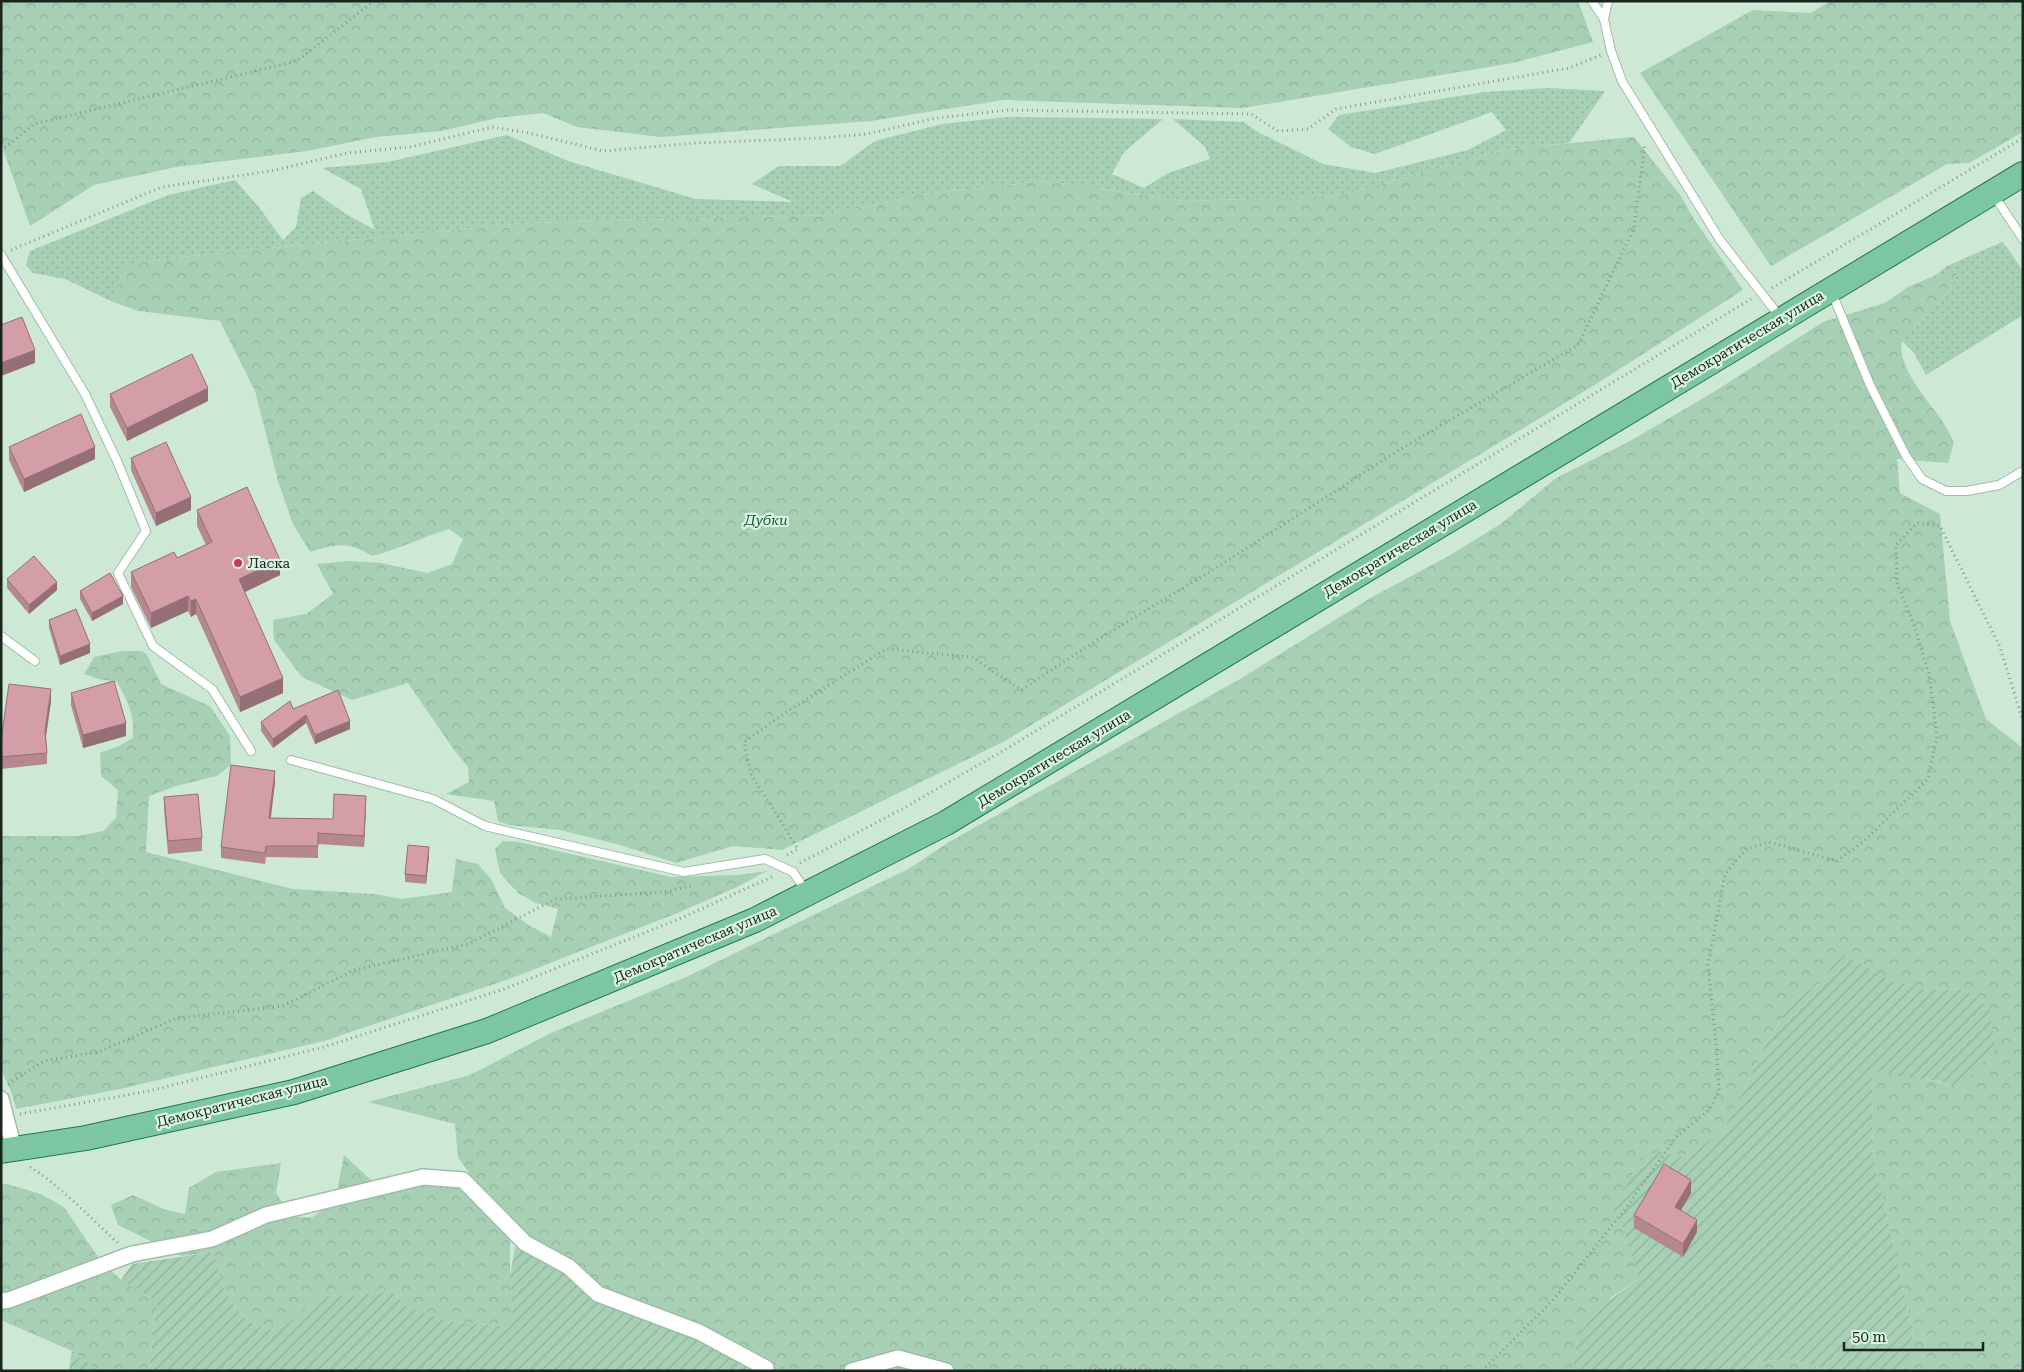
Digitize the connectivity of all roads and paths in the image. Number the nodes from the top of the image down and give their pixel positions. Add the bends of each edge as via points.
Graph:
1 (374, 1) edge
2 (1592, 1) edge
3 (1608, 1) edge
4 (1604, 20) junction
5 (1611, 51) junction
6 (1648, 123) junction
7 (2023, 138) edge
8 (1, 151) edge
9 (2023, 174) edge
10 (1992, 192) junction
11 (2023, 239) edge
12 (10, 250) dead end
13 (1, 255) edge
14 (1831, 288) junction
15 (1761, 294) junction
16 (1782, 319) junction
17 (2023, 471) edge
18 (1, 636) edge
19 (35, 661) dead end
20 (2023, 721) edge
21 (251, 751) dead end
22 (291, 760) dead end
23 (773, 863) junction
24 (787, 870) junction
25 (700, 884) dead end
26 (809, 894) junction
27 (1, 1084) edge
28 (1, 1099) edge
29 (5, 1116) junction
30 (13, 1155) edge
31 (132, 1254) junction
32 (1, 1301) edge
33 (769, 1370) edge
34 (852, 1371) edge
35 (946, 1371) edge
36 (1065, 1371) edge
37 (1214, 1371) edge
38 (1482, 1371) edge

1 - 8 path via 297,61 34,124
2 - 4 lane
3 - 4 lane
4 - 5 lane
5 - 6 lane via 1622,81
5 - 12 path via 1569,68 1336,109 1308,129 1278,131 1251,114 1008,110 936,118 867,134 696,143 603,152 492,127 410,147 347,153 270,171 162,187
6 - 15 lane via 1720,240
6 - 23 path via 1634,228 1578,345 1400,450 1021,690 972,657 886,649 796,706 744,742 751,774 798,849
7 - 15 path
9 - 10 main road, Демократическая улица
10 - 11 lane
10 - 14 main road, Демократическая улица
13 - 21 lane via 85,394 146,531 118,573 153,646 212,689
14 - 16 main road, Демократическая улица
14 - 17 lane via 1870,385 1906,456 1922,479 1946,491 1967,491 1999,485
15 - 16 lane
15 - 24 path via 1006,749
16 - 26 main road, Демократическая улица via 946,823
18 - 19 lane
20 - 38 path via 2000,647 1940,526 1916,523 1896,545 1897,583 1929,674 1937,736 1928,780 1864,842 1837,861 1769,842 1746,849 1725,874 1708,965 1718,1091 1709,1110 1676,1137 1629,1204 1553,1300
22 - 23 lane via 433,799 485,826 684,872 765,859
23 - 24 lane
24 - 26 lane via 793,872
24 - 29 path via 679,919 504,989 324,1047 149,1091
25 - 27 path via 664,892 556,899 468,944 354,970 283,1006 177,1018 98,1052 44,1061 9,1084
26 - 30 main road, Демократическая улица via 755,920 487,1031 294,1092
28 - 29 street
29 - 30 street
30 - 31 path via 52,1181
31 - 32 street
31 - 33 street via 212,1239 266,1214 369,1189 423,1177 463,1180 526,1243 569,1267 598,1294 699,1332
34 - 35 street via 898,1358
36 - 37 path

